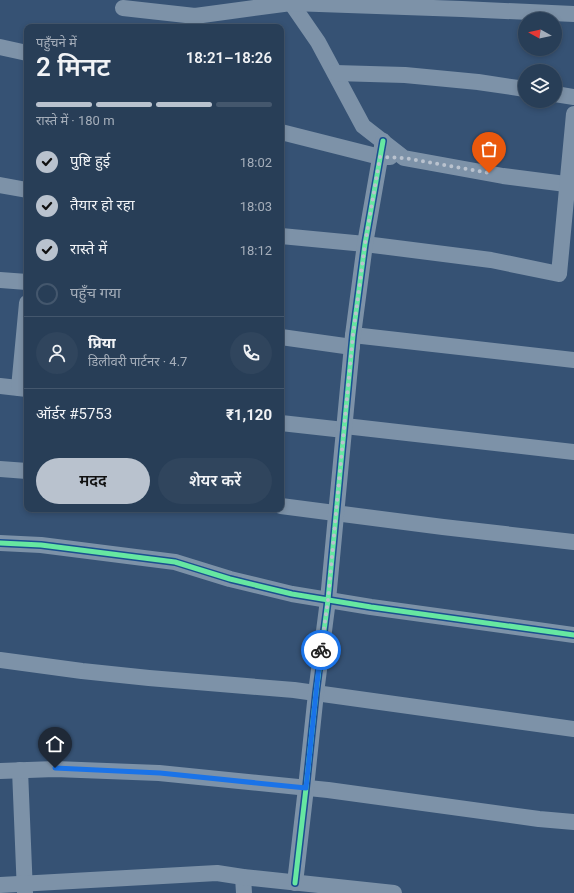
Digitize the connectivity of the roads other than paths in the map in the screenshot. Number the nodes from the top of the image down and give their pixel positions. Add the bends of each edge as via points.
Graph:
1 (290, 2) edge
2 (122, 8) dead end
3 (574, 14) edge
4 (0, 48) edge
5 (24, 52) edge
6 (335, 74) junction
7 (518, 88) edge
8 (562, 95) edge
9 (574, 97) edge
10 (574, 114) edge
11 (284, 133) edge
12 (382, 149) junction
13 (571, 184) edge
14 (0, 185) edge
15 (24, 189) edge
16 (284, 236) edge
17 (365, 244) junction
18 (0, 280) edge
19 (24, 282) edge
20 (284, 337) edge
21 (352, 341) junction
22 (574, 360) edge
23 (24, 362) edge
24 (0, 386) edge
25 (23, 389) edge
26 (284, 424) edge
27 (344, 428) junction
28 (574, 452) edge
29 (0, 469) edge
30 (24, 471) edge
31 (284, 506) edge
32 (336, 513) junction
33 (574, 542) edge
34 (0, 543) edge
35 (328, 600) junction
36 (574, 635) edge
37 (0, 660) edge
38 (316, 693) junction
39 (574, 730) edge
40 (20, 770) junction
41 (0, 771) edge
42 (306, 788) junction
43 (574, 822) edge
44 (295, 882) junction
45 (0, 885) edge
46 (244, 885) edge
47 (25, 888) edge
48 (394, 893) edge

1 - 2 street via 195,16
1 - 3 street
1 - 6 street via 318,42
4 - 5 street
6 - 7 street via 406,75
6 - 12 street via 363,126
8 - 9 street
10 - 13 street
11 - 12 street
12 - 13 street via 404,158 503,176
12 - 17 street
13 - 17 street via 559,274 491,260
14 - 15 street
16 - 17 street
17 - 21 street
18 - 19 street
20 - 21 street
21 - 22 street
21 - 27 street
23 - 25 street
24 - 25 street
26 - 27 street
27 - 28 street
27 - 32 street
29 - 30 street
31 - 32 street
32 - 33 street
32 - 35 street
34 - 35 street via 41,545 175,562 230,579
35 - 36 street
35 - 38 street
37 - 38 street via 90,672
38 - 39 street
38 - 42 street
40 - 41 street
40 - 42 street via 55,768 160,773
40 - 47 street
42 - 43 street
42 - 44 street
44 - 46 street
44 - 48 street
45 - 47 street
46 - 47 street via 217,873

